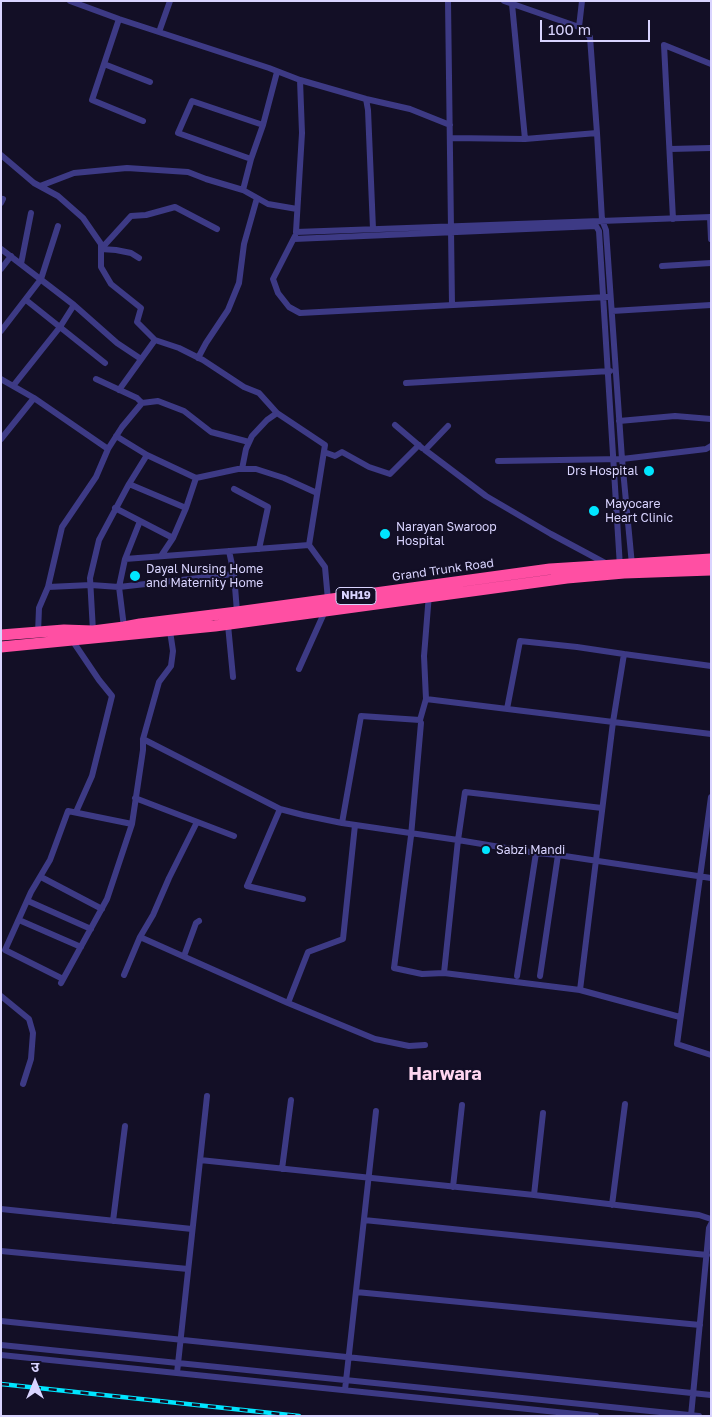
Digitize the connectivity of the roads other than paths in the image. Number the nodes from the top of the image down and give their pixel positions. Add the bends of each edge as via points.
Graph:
1 (170, 1) edge
2 (448, 1) edge
3 (504, 1) edge
4 (582, 1) edge
5 (72, 2) edge
6 (512, 4) junction
7 (119, 19) junction
8 (578, 27) junction
9 (159, 32) junction
10 (104, 64) junction
11 (711, 64) edge
12 (277, 72) junction
13 (300, 80) junction
14 (150, 82) dead end
15 (366, 99) junction
16 (144, 121) dead end
17 (263, 125) junction
18 (450, 125) junction
19 (597, 133) junction
20 (451, 138) junction
21 (525, 139) junction
22 (711, 148) edge
23 (670, 149) junction
24 (1, 155) edge
25 (251, 159) junction
26 (40, 186) junction
27 (243, 190) junction
28 (257, 198) junction
29 (297, 208) junction
30 (31, 213) dead end
31 (710, 217) edge
32 (673, 219) junction
33 (602, 220) junction
34 (58, 226) dead end
35 (217, 229) dead end
36 (373, 230) junction
37 (452, 230) junction
38 (296, 232) junction
39 (294, 239) junction
40 (711, 239) edge
41 (1, 249) edge
42 (101, 249) junction
43 (11, 256) junction
44 (139, 258) dead end
45 (21, 264) junction
46 (711, 264) edge
47 (662, 266) dead end
48 (1, 269) edge
49 (41, 279) junction
50 (603, 297) junction
51 (611, 297) junction
52 (26, 300) junction
53 (74, 305) junction
54 (452, 305) junction
55 (711, 305) edge
56 (612, 311) junction
57 (60, 327) junction
58 (1, 331) edge
59 (155, 340) junction
60 (141, 358) junction
61 (198, 358) junction
62 (105, 363) dead end
63 (616, 370) junction
64 (608, 371) junction
65 (96, 378) dead end
66 (1, 379) edge
67 (406, 383) dead end
68 (13, 386) junction
69 (120, 390) junction
70 (34, 398) junction
71 (142, 403) junction
72 (277, 413) junction
73 (711, 419) edge
74 (619, 421) junction
75 (395, 425) dead end
76 (448, 426) dead end
77 (116, 436) junction
78 (1, 439) edge
79 (249, 442) junction
80 (419, 445) junction
81 (711, 446) edge
82 (108, 448) junction
83 (425, 450) junction
84 (324, 452) junction
85 (147, 455) junction
86 (612, 459) junction
87 (622, 459) junction
88 (498, 460) dead end
89 (242, 469) junction
90 (196, 478) junction
91 (129, 484) junction
92 (234, 489) dead end
93 (317, 493) junction
94 (115, 508) junction
95 (186, 508) junction
96 (140, 521) junction
97 (173, 538) junction
98 (309, 545) junction
99 (260, 549) junction
100 (229, 551) junction
101 (161, 556) junction
102 (125, 559) junction
103 (711, 559) edge
104 (622, 568) junction
105 (711, 570) edge
106 (234, 574) junction
107 (91, 585) junction
108 (48, 587) junction
109 (119, 587) junction
110 (429, 591) junction
111 (327, 605) junction
112 (237, 612) junction
113 (228, 625) junction
114 (124, 627) junction
115 (94, 630) junction
116 (170, 631) junction
117 (38, 633) junction
118 (1, 635) edge
119 (72, 640) junction
120 (1, 647) edge
121 (624, 654) junction
122 (711, 666) edge
123 (299, 669) dead end
124 (233, 677) dead end
125 (426, 699) junction
126 (507, 709) junction
127 (613, 722) junction
128 (421, 723) dead end
129 (711, 734) edge
130 (144, 739) junction
131 (711, 797) edge
132 (136, 798) junction
133 (602, 808) junction
134 (280, 809) junction
135 (76, 812) junction
136 (197, 822) junction
137 (342, 823) junction
138 (132, 824) junction
139 (355, 825) junction
140 (411, 833) junction
141 (234, 836) dead end
142 (458, 840) junction
143 (536, 853) junction
144 (558, 855) junction
145 (596, 861) junction
146 (700, 876) junction
147 (40, 877) junction
148 (711, 878) edge
149 (303, 899) dead end
150 (28, 901) junction
151 (102, 909) junction
152 (19, 920) junction
153 (199, 921) dead end
154 (91, 929) junction
155 (140, 937) junction
156 (81, 947) junction
157 (184, 956) junction
158 (444, 973) junction
159 (124, 975) dead end
160 (517, 976) dead end
161 (540, 976) dead end
162 (580, 990) junction
163 (1, 996) edge
164 (288, 1003) junction
165 (680, 1017) junction
166 (425, 1045) dead end
167 (711, 1055) edge
168 (23, 1084) dead end
169 (207, 1096) dead end
170 (291, 1100) dead end
171 (625, 1104) dead end
172 (462, 1105) dead end
173 (376, 1111) dead end
174 (543, 1112) dead end
175 (125, 1126) dead end
176 (200, 1160) junction
177 (282, 1169) junction
178 (368, 1178) junction
179 (453, 1187) junction
180 (534, 1195) junction
181 (612, 1205) junction
182 (1, 1209) edge
183 (711, 1219) edge
184 (364, 1220) junction
185 (114, 1221) junction
186 (711, 1224) edge
187 (192, 1229) junction
188 (1, 1251) edge
189 (706, 1256) junction
190 (188, 1268) junction
191 (356, 1292) junction
192 (1, 1321) edge
193 (700, 1325) junction
194 (180, 1340) junction
195 (1, 1345) edge
196 (1, 1355) edge
197 (349, 1357) junction
198 (178, 1363) junction
199 (177, 1373) junction
200 (346, 1380) junction
201 (345, 1390) junction
202 (693, 1393) junction
203 (711, 1395) edge
204 (691, 1415) edge
205 (596, 1416) edge
206 (699, 1416) edge

1 - 9 street
2 - 18 street
3 - 6 street
4 - 8 street
5 - 7 street
6 - 8 street
6 - 21 street
7 - 9 street
7 - 10 street
8 - 19 street via 590,37
9 - 12 street
10 - 14 street
10 - 16 street via 92,100
11 - 23 street via 664,45
12 - 13 street
12 - 17 street
13 - 15 street
13 - 29 street via 302,133
15 - 18 street via 410,109
15 - 36 street
17 - 25 street
17 - 25 street via 192,101 178,133
18 - 20 street
19 - 21 street
19 - 33 street
20 - 21 street
20 - 37 street
22 - 23 street
23 - 32 street
24 - 26 street
25 - 27 street
26 - 27 street via 74,173 127,168 188,172
26 - 42 street via 84,218
27 - 28 street
28 - 29 street via 268,204
28 - 61 street via 244,244 239,284 228,310
29 - 38 street
30 - 45 street
31 - 32 street
31 - 40 street
32 - 33 street
33 - 37 street
33 - 51 street via 606,230
34 - 49 street
35 - 42 street via 175,207 131,216
36 - 37 street
36 - 38 street
37 - 39 street
37 - 50 street via 596,226
37 - 54 street
38 - 39 street
39 - 54 street via 274,279 278,292 290,307 300,313
41 - 43 street
42 - 44 street via 132,253
42 - 59 street via 101,267 111,284 141,308 137,322
43 - 45 street
43 - 48 street
45 - 49 street
46 - 47 street
49 - 52 street
49 - 53 street
50 - 51 street
50 - 54 street
50 - 64 street
51 - 56 street
52 - 57 street
52 - 58 street
53 - 57 street
53 - 60 street via 117,343
55 - 56 street
56 - 63 street
57 - 62 street
57 - 68 street
59 - 60 street
59 - 61 street
60 - 69 street
61 - 72 street via 259,393
63 - 64 street
63 - 74 street
64 - 67 street
64 - 86 street
65 - 69 street
66 - 68 street
68 - 70 street
69 - 71 street
70 - 78 street
70 - 82 street
71 - 77 street
71 - 79 street via 158,401 184,411 211,432
72 - 79 street via 257,430
72 - 84 street via 325,445
73 - 74 street via 675,416
74 - 87 street
75 - 80 street
76 - 83 street
77 - 82 street
77 - 85 street
79 - 89 street
80 - 83 street
80 - 84 street via 390,474 342,452 335,456
81 - 87 street
82 - 108 street via 96,477 62,527
83 - 104 street via 486,496 551,534
84 - 93 street
85 - 90 street
85 - 91 street
86 - 87 street
86 - 88 street
86 - 104 street
87 - 104 street
89 - 90 street
89 - 93 street via 256,469
90 - 95 street
91 - 94 street
91 - 95 street
92 - 99 street via 268,507
93 - 98 street
94 - 96 street
94 - 107 street via 99,540
95 - 97 street
96 - 97 street
96 - 102 street
97 - 101 street
98 - 99 street
98 - 111 street via 325,567
99 - 100 street
100 - 101 street
100 - 106 street
101 - 102 street
102 - 109 street
103 - 104 highway, Grand Trunk Road / NH19
104 - 105 highway, Grand Trunk Road / NH19
104 - 110 highway, Grand Trunk Road / NH19 via 550,569
106 - 109 street
106 - 112 street
107 - 108 street
107 - 109 street
107 - 115 street
108 - 117 street via 39,608
109 - 114 street
110 - 111 highway, Grand Trunk Road / NH19
110 - 125 street via 424,656
111 - 112 highway, Grand Trunk Road / NH19
111 - 113 highway, Grand Trunk Road / NH19
111 - 123 street
112 - 114 highway, Grand Trunk Road / NH19
113 - 116 highway, Grand Trunk Road / NH19
113 - 124 street
114 - 115 highway, Grand Trunk Road / NH19
115 - 117 highway, Grand Trunk Road / NH19
116 - 119 highway, Grand Trunk Road / NH19
116 - 130 street via 171,666 159,682
117 - 118 highway, Grand Trunk Road / NH19
119 - 120 highway, Grand Trunk Road / NH19
119 - 135 street via 112,696 92,776
121 - 122 street
121 - 126 street via 520,641
121 - 127 street
125 - 126 street
125 - 137 street via 420,720 361,716
126 - 127 street
127 - 129 street
127 - 133 street
128 - 140 street
130 - 132 street
130 - 134 street
131 - 146 street
132 - 136 street
132 - 138 street
133 - 142 street via 465,792
133 - 145 street
134 - 137 street
134 - 149 street via 247,886
135 - 138 street
135 - 147 street via 68,810 50,860
136 - 141 street
136 - 155 street
137 - 139 street
138 - 151 street
139 - 140 street
139 - 164 street via 343,939 308,952
140 - 142 street
140 - 158 street via 394,968 422,974
142 - 143 street
142 - 158 street
143 - 144 street
143 - 160 street
144 - 145 street
144 - 161 street
145 - 146 street
145 - 162 street
146 - 148 street
146 - 165 street
147 - 150 street
147 - 151 street
150 - 152 street
150 - 154 street
151 - 154 street
152 - 156 street
152 - 156 street via 5,950 62,981
153 - 157 street
154 - 156 street
155 - 157 street
155 - 159 street
157 - 164 street
158 - 162 street
162 - 165 street
163 - 168 street via 29,1019 33,1033
164 - 166 street via 375,1039 408,1046
165 - 167 street via 677,1044
169 - 176 street
170 - 177 street
171 - 181 street
172 - 179 street
173 - 178 street
174 - 180 street
175 - 185 street
176 - 177 street
176 - 187 street
177 - 178 street
178 - 179 street
178 - 184 street
179 - 180 street
180 - 181 street
181 - 183 street
182 - 185 street
184 - 189 street
184 - 191 street
185 - 187 street
186 - 189 street
187 - 190 street
188 - 190 street
189 - 193 street
190 - 194 street
191 - 193 street
191 - 197 street
192 - 194 street
193 - 202 street
194 - 197 street
194 - 198 street
195 - 198 street
196 - 199 street
197 - 200 street
197 - 202 street
198 - 199 street
198 - 200 street
199 - 201 street
200 - 201 street
200 - 204 street
201 - 205 street
202 - 203 street
202 - 204 street
204 - 206 street

